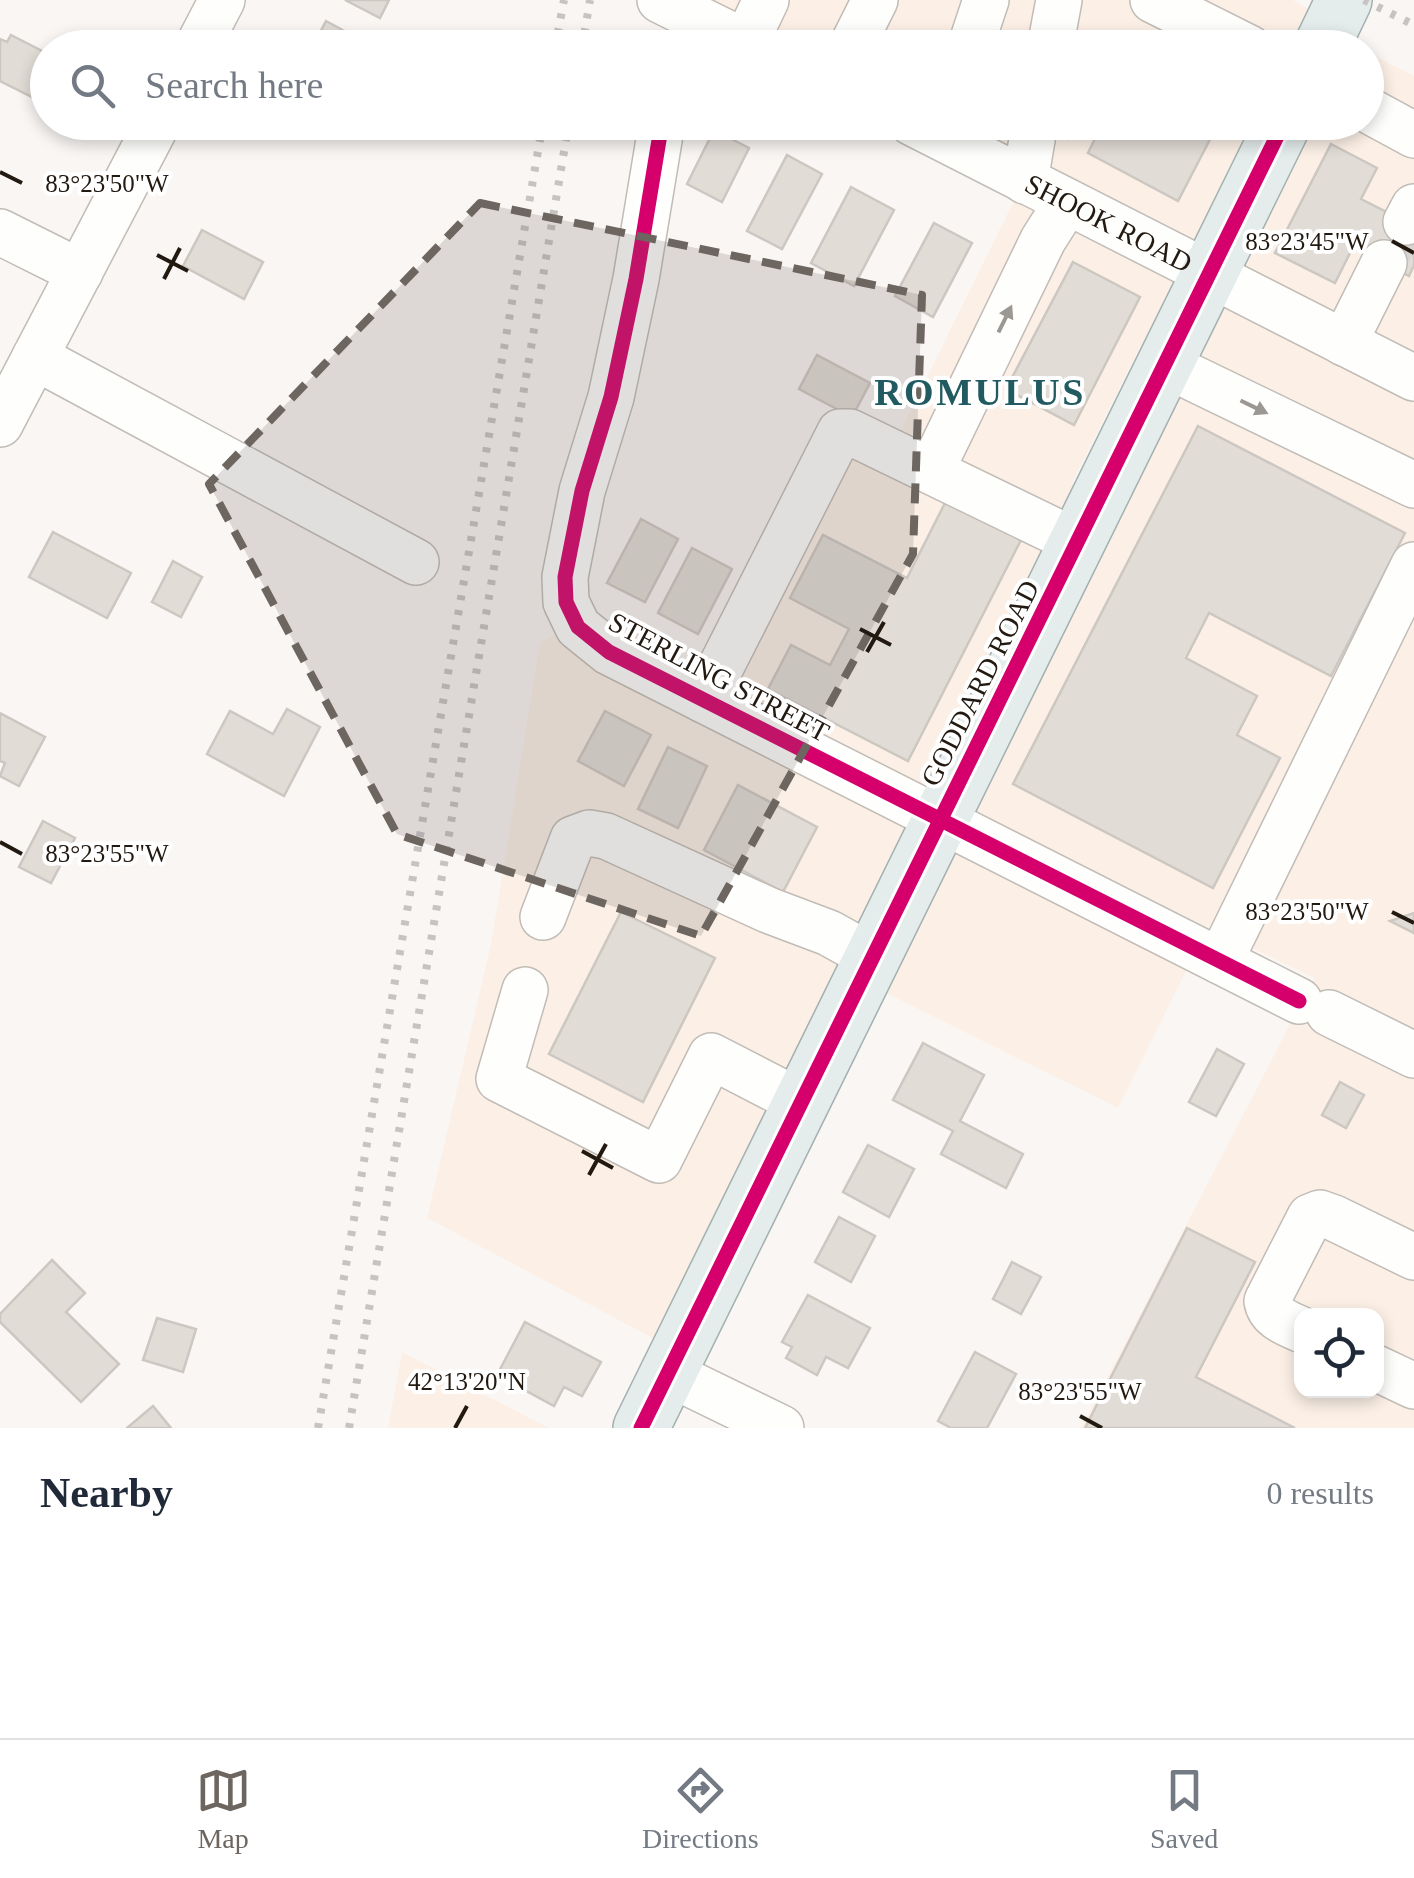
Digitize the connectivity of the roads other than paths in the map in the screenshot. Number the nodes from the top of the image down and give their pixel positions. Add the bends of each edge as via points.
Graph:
1 (222, 0) edge
2 (766, 0) edge
3 (875, 0) edge
4 (986, 0) edge
5 (1059, 0) edge
6 (1153, 0) edge
7 (1344, 0) edge
8 (672, 19) edge
9 (206, 30) edge
10 (705, 30) edge
11 (756, 30) edge
12 (860, 30) edge
13 (976, 30) edge
14 (1053, 30) edge
15 (1213, 30) edge
16 (1330, 30) edge
17 (1384, 119) edge
18 (1414, 135) edge
19 (149, 140) edge
20 (659, 140) edge
21 (954, 140) edge
22 (1032, 140) edge
23 (1275, 140) edge
24 (1025, 181) junction
25 (1067, 202) junction
26 (0, 232) edge
27 (1384, 263) dead end
28 (80, 272) junction
29 (1210, 275) junction
30 (1344, 343) junction
31 (35, 357) junction
32 (1166, 365) junction
33 (1414, 378) edge
34 (0, 424) edge
35 (932, 469) junction
36 (1414, 485) edge
37 (1079, 543) junction
38 (416, 562) dead end
39 (1414, 565) edge
40 (704, 700) junction
41 (939, 820) junction
42 (542, 916) dead end
43 (872, 957) junction
44 (1220, 960) junction
45 (525, 990) dead end
46 (1414, 1055) edge
47 (802, 1104) junction
48 (1414, 1258) edge
49 (1294, 1326) edge
50 (668, 1372) junction
51 (1384, 1372) edge
52 (1414, 1386) edge
53 (641, 1428) edge
54 (780, 1428) edge

1 - 9 street
2 - 11 street
3 - 12 street
4 - 13 street
5 - 14 street
6 - 15 street
7 - 16 main road
8 - 10 street
17 - 18 street
19 - 28 street
20 - 40 street, STERLING STREET via 618,363 582,491 566,602 578,627 608,652
21 - 24 street, SHOOK ROAD
22 - 24 street
23 - 29 main road, GODDARD ROAD
24 - 25 street, SHOOK ROAD
25 - 29 street, SHOOK ROAD
35 -> 25 street
26 - 28 street
27 - 30 street
28 - 31 street
29 - 30 street, SHOOK ROAD
29 - 32 main road, GODDARD ROAD
30 - 33 street, SHOOK ROAD
31 - 34 street
31 - 38 street
32 -> 36 street
32 - 37 main road, GODDARD ROAD
35 - 37 street
35 - 40 street via 850,432 834,438
37 - 41 main road, GODDARD ROAD
39 - 44 street
40 - 41 street, STERLING STREET
41 - 43 main road, GODDARD ROAD
41 - 44 street, STERLING STREET
42 - 43 street via 573,839 589,833
43 - 47 main road, GODDARD ROAD
44 - 46 street, STERLING STREET
45 - 47 street via 500,1080 659,1160 711,1056
47 - 50 main road, GODDARD ROAD
48 - 49 street via 1334,1218 1310,1217 1267,1301 1277,1318
50 - 53 main road, GODDARD ROAD
50 - 54 street
51 - 52 street

